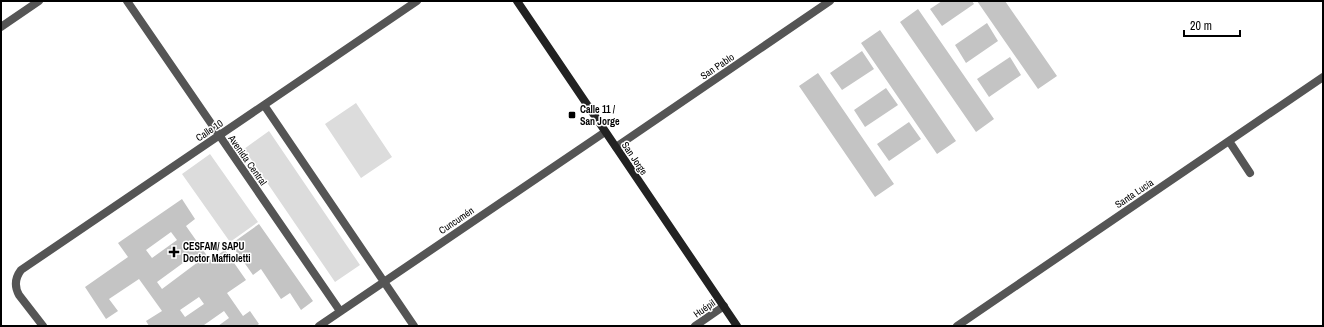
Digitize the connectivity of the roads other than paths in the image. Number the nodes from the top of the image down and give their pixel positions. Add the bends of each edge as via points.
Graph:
1 (39, 1) edge
2 (127, 1) edge
3 (417, 1) edge
4 (516, 1) edge
5 (830, 1) edge
6 (1, 27) edge
7 (1323, 77) edge
8 (264, 105) junction
9 (605, 132) junction
10 (219, 135) junction
11 (1229, 141) junction
12 (616, 147) junction
13 (1250, 173) dead end
14 (384, 281) junction
15 (724, 306) junction
16 (340, 311) junction
17 (43, 326) edge
18 (319, 326) edge
19 (414, 326) edge
20 (695, 326) edge
21 (737, 326) edge
22 (957, 326) edge

1 - 6 street
2 - 10 street, Avenida Central
3 - 8 street, Calle 10
4 - 9 street, San Jorge
5 - 12 street, San Pablo
7 - 11 street, Santa Lucía
8 - 10 street, Calle 10
8 - 14 street
9 - 12 street, San Jorge
9 - 14 street, Cuncumén
10 - 16 street, Avenida Central
10 - 17 street, Calle 10 via 21,270 16,279 16,290
11 - 13 street
11 - 22 street, Santa Lucía
12 - 15 street, San Jorge
14 - 16 street, Cuncumén
14 - 19 street
15 - 20 street, Huépil
15 - 21 street, San Jorge
16 - 18 street, Cuncumén

